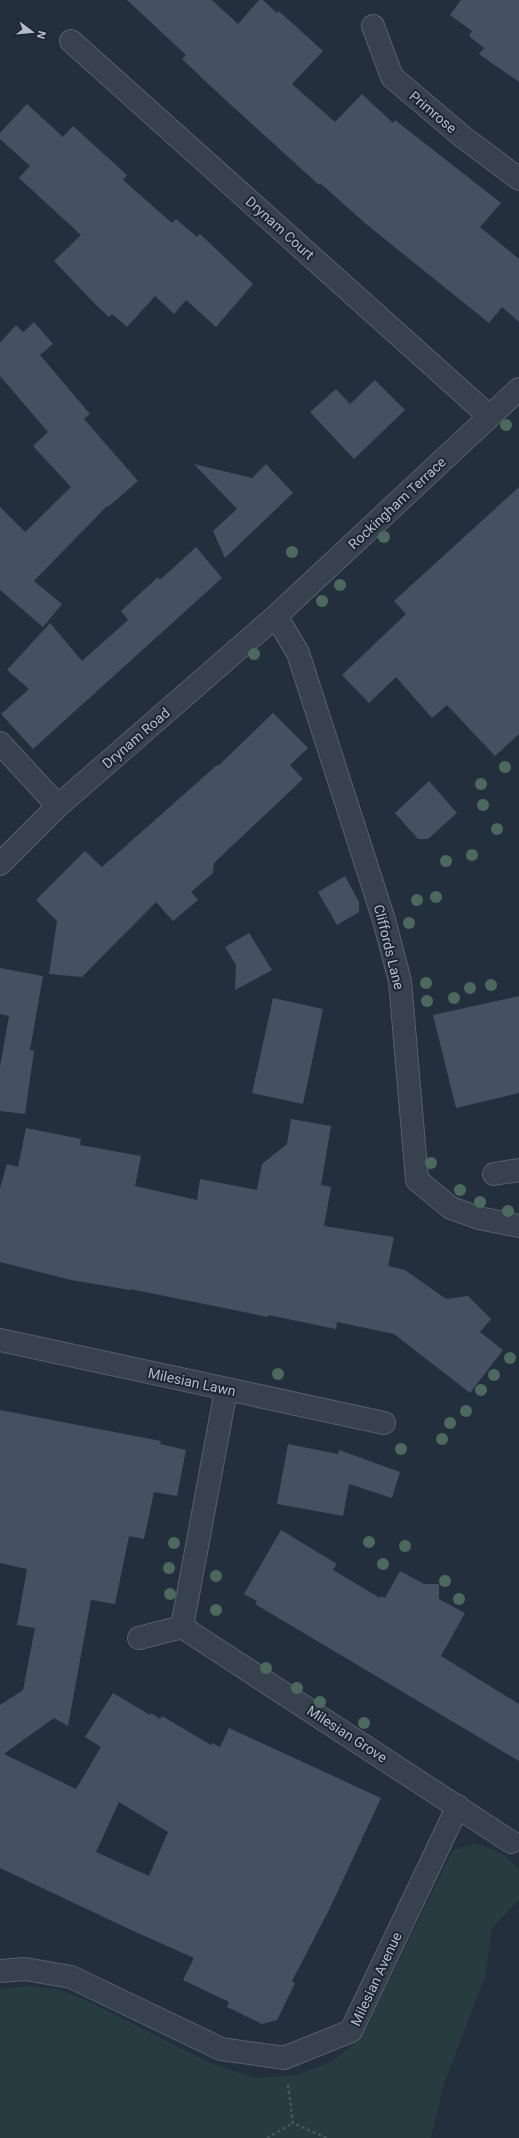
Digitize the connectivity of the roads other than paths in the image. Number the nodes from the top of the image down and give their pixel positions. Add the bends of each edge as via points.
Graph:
1 (373, 26) dead end
2 (71, 41) dead end
3 (519, 179) edge
4 (519, 389) edge
5 (489, 416) junction
6 (276, 616) junction
7 (0, 742) edge
8 (58, 806) junction
9 (0, 864) edge
10 (519, 1170) edge
11 (494, 1174) dead end
12 (519, 1226) edge
13 (0, 1340) edge
14 (226, 1390) junction
15 (384, 1423) dead end
16 (182, 1628) junction
17 (139, 1638) dead end
18 (458, 1806) junction
19 (511, 1842) dead end
20 (0, 1971) edge

1 - 3 street, Primrose via 392,77 463,137
2 - 5 street, Drynam Court
4 - 5 street, Rockingham Terrace
5 - 6 street, Rockingham Terrace
6 - 8 street, Drynam Road
6 - 12 street, Cliffords Lane via 298,653 384,920 400,981 417,1180 451,1208 479,1218
7 - 8 street
8 - 9 street, Drynam Road
10 - 11 street
13 - 14 street, Milesian Lawn
14 - 15 street, Milesian Lawn
14 - 16 street
16 - 17 street
16 - 18 street, Milesian Grove
18 - 19 street, Milesian Grove
18 - 20 street, Milesian Avenue via 351,2031 284,2058 221,2048 71,1978 25,1969

